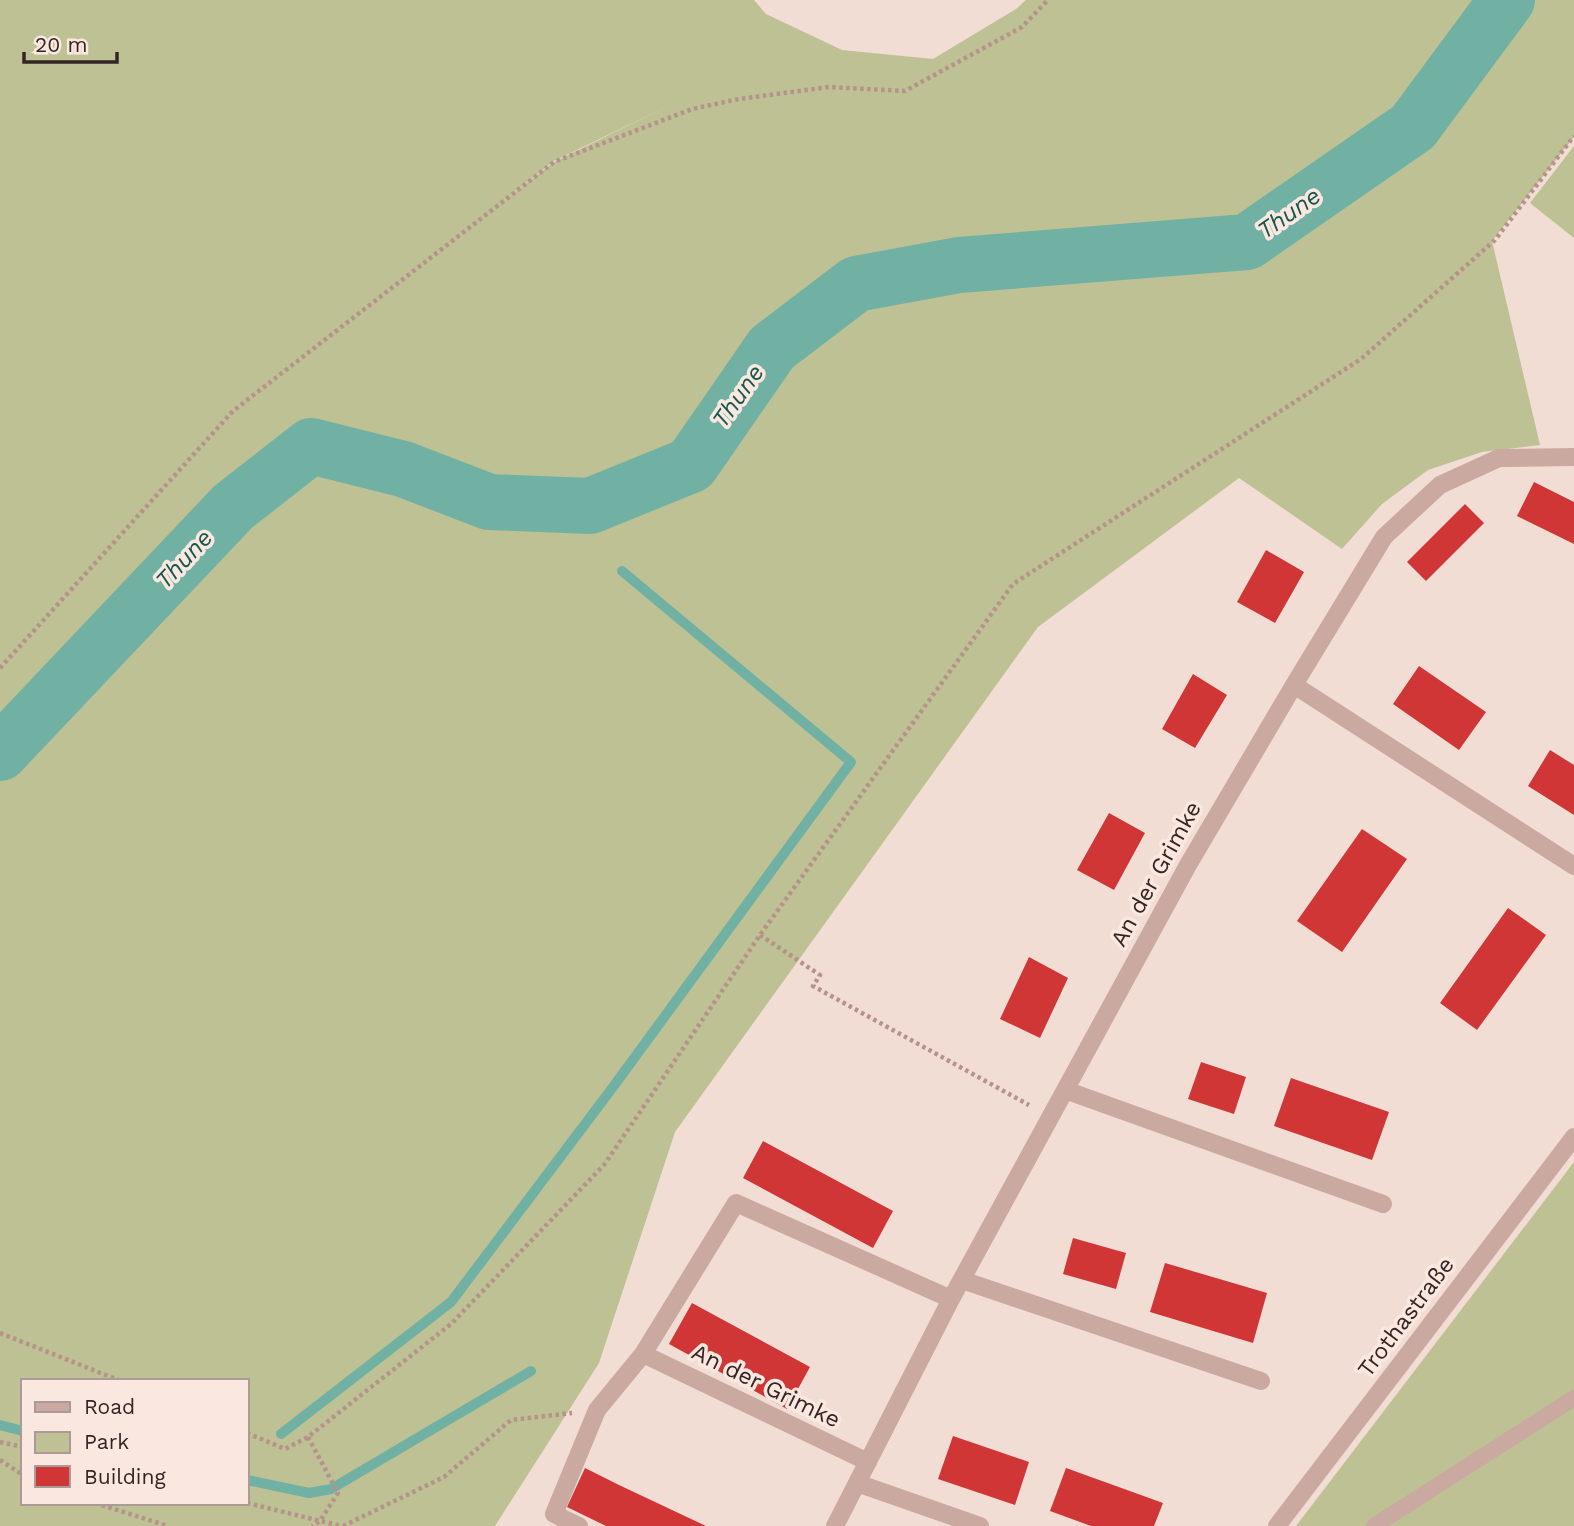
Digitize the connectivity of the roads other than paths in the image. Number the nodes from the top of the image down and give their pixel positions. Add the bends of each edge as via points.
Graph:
1 (1574, 457) edge
2 (1294, 685) junction
3 (1574, 866) edge
4 (1065, 1090) junction
5 (1574, 1137) edge
6 (1382, 1204) dead end
7 (962, 1280) junction
8 (951, 1299) junction
9 (643, 1354) junction
10 (1261, 1381) dead end
11 (1574, 1398) edge
12 (868, 1462) junction
13 (858, 1483) junction
14 (579, 1526) edge
15 (835, 1526) edge
16 (980, 1526) edge
17 (1277, 1526) edge
18 (1374, 1526) edge

1 - 2 street, An der Grimke via 1499,458 1440,485 1384,537
2 - 3 street
2 - 4 street, An der Grimke via 1188,865
4 - 6 street
4 - 7 street, An der Grimke
5 - 17 street, Trothastraße
7 - 8 street, An der Grimke
7 - 10 street
8 - 9 street via 736,1203
8 - 12 street, An der Grimke
9 - 12 street, An der Grimke
9 - 14 street via 597,1410 555,1514
11 - 18 lane
12 - 13 street, An der Grimke
13 - 15 street, An der Grimke
13 - 16 street

